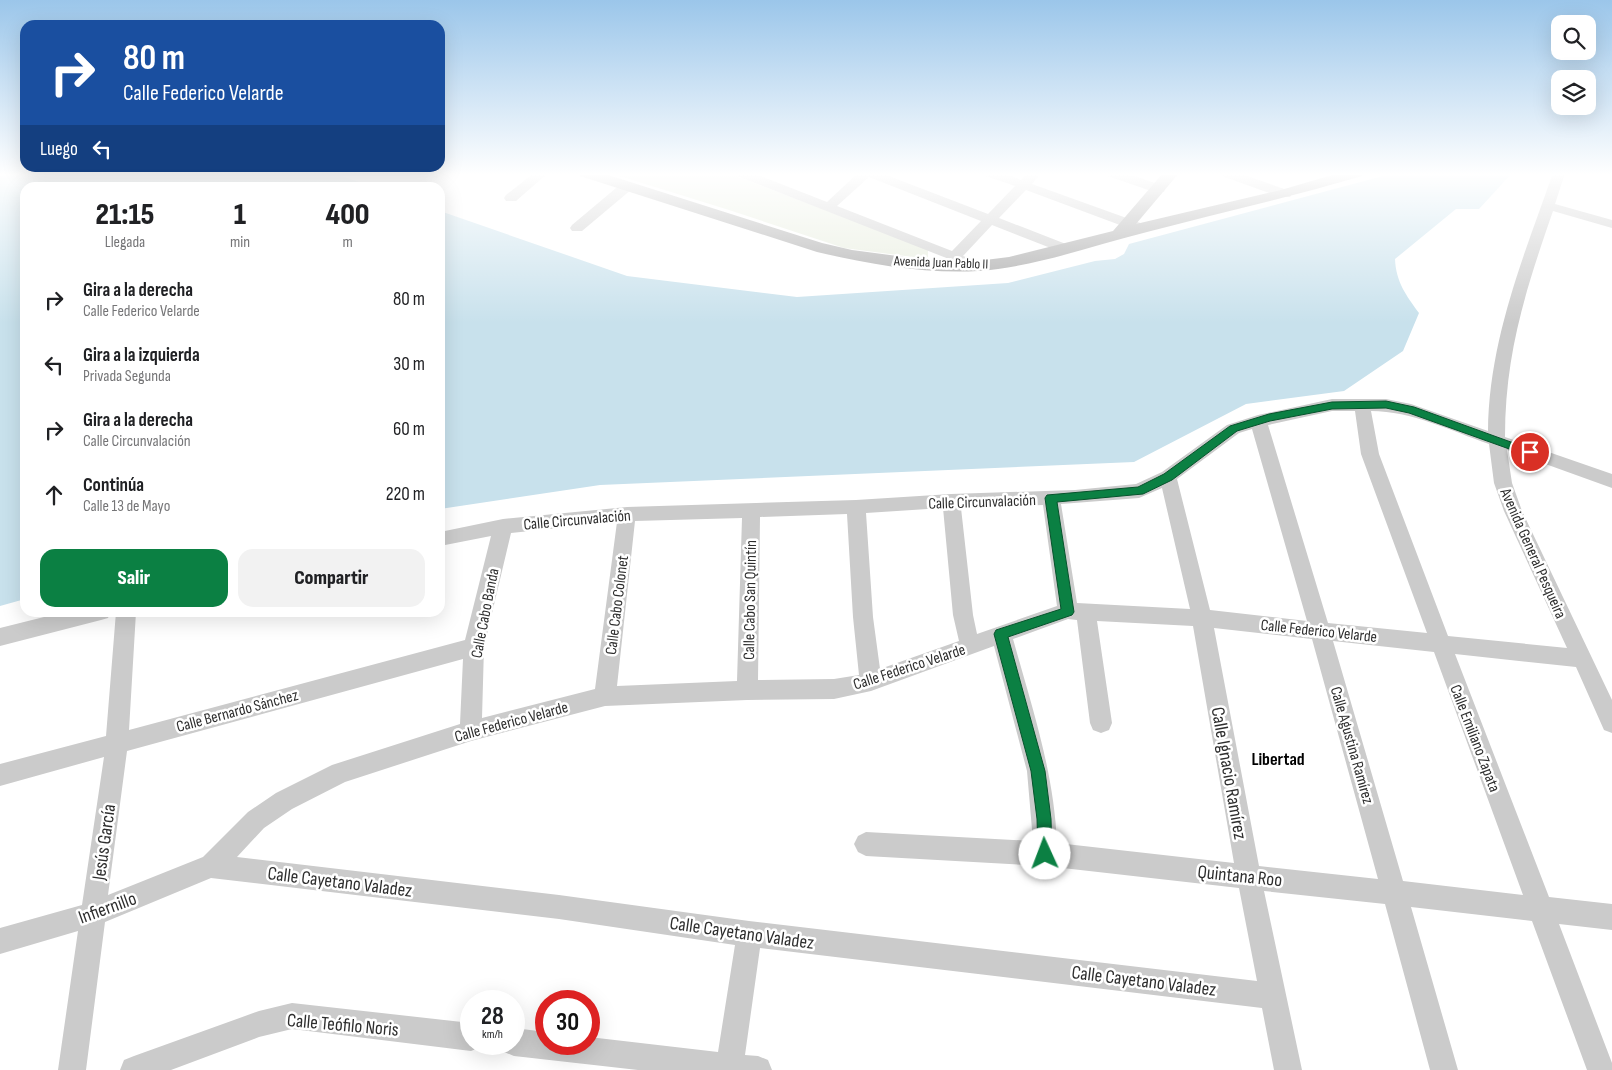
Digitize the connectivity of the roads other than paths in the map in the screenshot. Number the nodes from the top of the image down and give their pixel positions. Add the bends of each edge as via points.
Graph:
1 (583, 223) edge
2 (745, 223) edge
3 (869, 223) edge
4 (986, 223) edge
5 (1000, 223) edge
6 (1117, 223) edge
7 (1134, 223) edge
8 (1153, 223) edge
9 (1542, 223) edge
10 (577, 228) dead end
11 (1130, 228) junction
12 (1066, 249) junction
13 (955, 256) junction
14 (977, 266) junction
15 (1362, 404) junction
16 (1258, 420) junction
17 (1497, 441) junction
18 (1168, 477) junction
19 (1612, 481) edge
20 (1051, 498) junction
21 (951, 501) junction
22 (856, 508) junction
23 (750, 510) junction
24 (626, 514) junction
25 (503, 526) junction
26 (445, 538) edge
27 (1077, 611) junction
28 (81, 617) edge
29 (126, 617) edge
30 (1202, 618) junction
31 (1320, 630) junction
32 (1001, 634) junction
33 (0, 637) edge
34 (1440, 643) junction
35 (970, 646) junction
36 (474, 647) junction
37 (1582, 659) junction
38 (870, 682) junction
39 (747, 690) junction
40 (605, 696) junction
41 (1101, 723) dead end
42 (1612, 723) edge
43 (470, 731) junction
44 (117, 742) junction
45 (0, 775) edge
46 (866, 844) dead end
47 (1045, 854) junction
48 (211, 866) junction
49 (1249, 876) junction
50 (1394, 892) junction
51 (1540, 910) junction
52 (93, 914) junction
53 (1612, 917) edge
54 (749, 934) junction
55 (0, 942) edge
56 (1273, 996) junction
57 (460, 1036) edge
58 (525, 1043) edge
59 (729, 1068) edge
60 (72, 1070) edge
61 (134, 1070) edge
62 (758, 1070) edge
63 (1288, 1070) edge
64 (1444, 1070) edge
65 (1601, 1070) edge

1 - 10 street
2 - 14 main road, Avenida Juan Pablo II via 852,255 920,264
3 - 13 street
4 - 13 street
5 - 12 street
6 - 11 street
7 - 11 main road
8 - 11 main road, Avenida Juan Pablo II
9 - 17 street, Avenida General Pesqueira via 1506,334 1499,376
11 - 12 main road, Avenida Juan Pablo II
12 - 14 main road, Avenida Juan Pablo II
13 - 14 street
15 - 16 street, Calle Circunvalación via 1332,406
15 - 17 street, Calle Circunvalación via 1410,410
15 - 34 street, Calle Emiliano Zapata via 1370,454
16 - 18 street, Calle Circunvalación via 1233,428
16 - 31 street, Calle Agustina Ramírez
17 - 19 street, Calle Circunvalación
17 - 37 street, Avenida General Pesqueira via 1502,479 1512,511
18 - 20 street, Calle Circunvalación via 1139,491
18 - 30 street, Calle Ignacio Ramírez
20 - 21 street, Calle Circunvalación
20 - 27 street
21 - 22 street, Calle Circunvalación
21 - 35 street via 963,616
22 - 23 street, Calle Circunvalación
22 - 38 street via 860,598
23 - 24 street, Calle Circunvalación
23 - 39 street, Calle Cabo San Quintín
24 - 25 street, Calle Circunvalación
24 - 40 street, Calle Cabo Colonet
25 - 26 street, Calle Circunvalación
25 - 36 street, Calle Cabo Banda
27 - 30 street, Calle Federico Velarde
27 - 32 street, Calle Federico Velarde
27 - 41 street
28 - 33 street
29 - 44 street, Jesús García
30 - 31 street, Calle Federico Velarde
30 - 49 street, Calle Ignacio Ramírez
31 - 34 street, Calle Federico Velarde
31 - 50 street, Calle Agustina Ramírez
32 - 35 street, Calle Federico Velarde
32 - 47 street via 1038,771
34 - 37 street, Calle Federico Velarde
34 - 51 street, Calle Emiliano Zapata
35 - 38 street, Calle Federico Velarde
36 - 43 street, Calle Cabo Banda
36 - 44 street, Calle Bernardo Sánchez
37 - 42 street, Avenida General Pesqueira
38 - 39 street, Calle Federico Velarde via 834,689
39 - 40 street, Calle Federico Velarde
40 - 43 street, Calle Federico Velarde
43 - 48 street, Calle Federico Velarde via 340,773 284,801 256,820
44 - 45 street, Calle Bernardo Sánchez
44 - 52 street, Jesús García
46 - 47 street, Quintana Roo
47 - 49 street, Quintana Roo
48 - 52 street, Infiernillo
48 - 54 street, Calle Cayetano Valadez via 559,907
49 - 50 street, Quintana Roo
49 - 56 street, Calle Ignacio Ramírez
50 - 51 street, Quintana Roo
50 - 64 street, Calle Agustina Ramírez
51 - 53 street, Quintana Roo
51 - 65 street, Calle Emiliano Zapata
52 - 55 street, Infiernillo
52 - 60 street, Jesús García
54 - 56 street, Calle Cayetano Valadez
54 - 59 street
56 - 63 street, Calle Ignacio Ramírez
57 - 61 street, Calle Teófilo Noris via 285,1017
58 - 59 street
59 - 62 street

